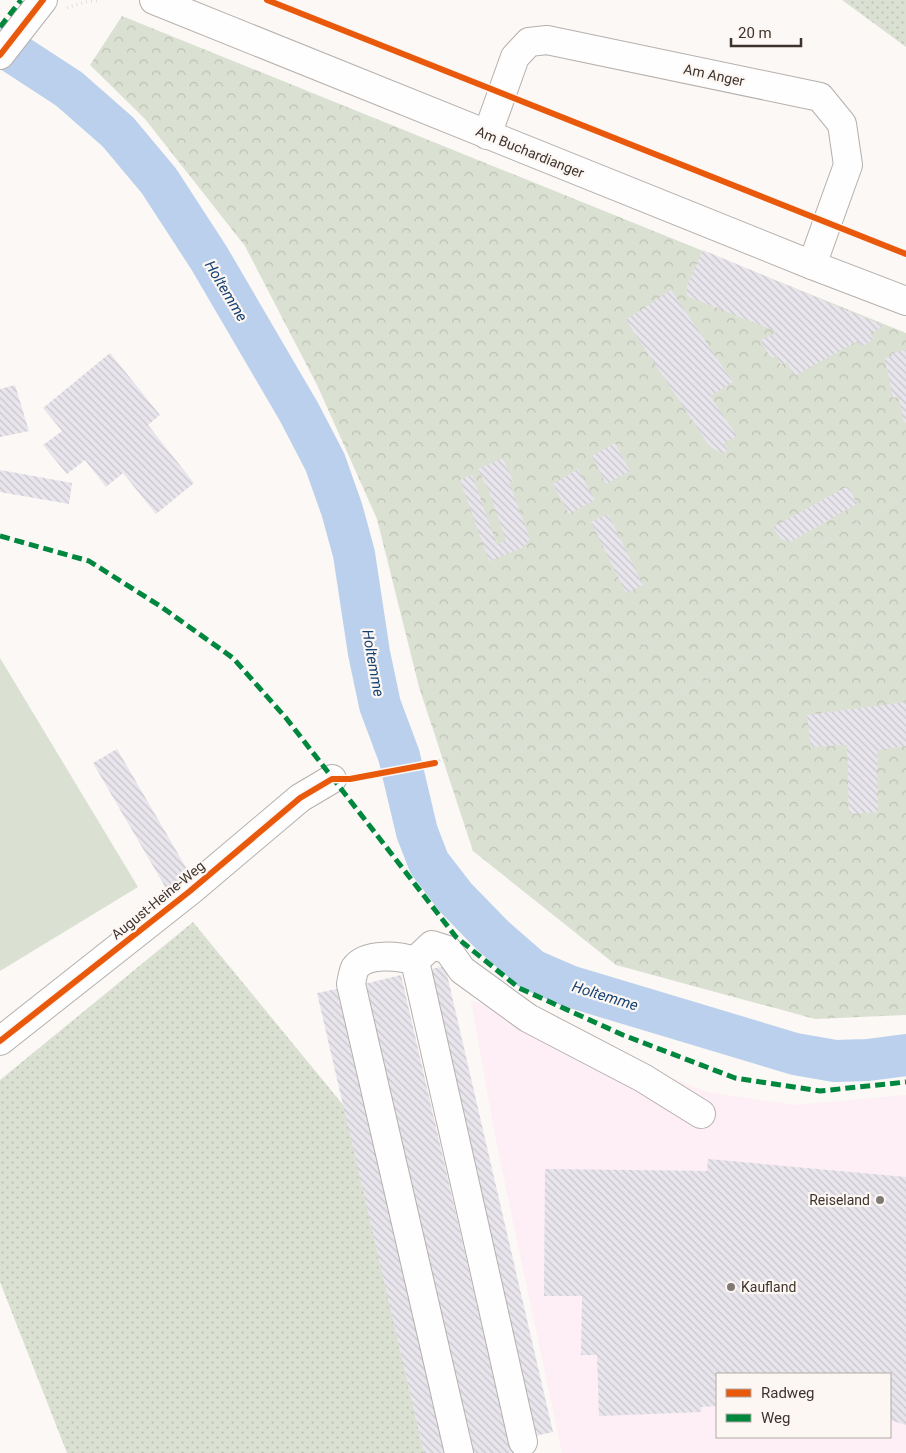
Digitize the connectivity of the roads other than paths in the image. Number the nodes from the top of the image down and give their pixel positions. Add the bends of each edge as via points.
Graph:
1 (154, 0) edge
2 (47, 8) edge
3 (0, 55) edge
4 (487, 135) junction
5 (812, 265) junction
6 (906, 301) edge
7 (332, 779) dead end
8 (415, 961) junction
9 (0, 1042) edge
10 (701, 1114) dead end
11 (524, 1442) dead end
12 (459, 1453) edge

1 - 4 main road, Am Buchardianger
2 - 3 main road
4 - 5 main road, Am Buchardianger
4 - 5 main road, Am Anger via 515,57 529,42 547,40 820,97 842,124 848,165
5 - 6 main road, Am Buchardianger
7 - 9 main road, August-Heine-Weg via 300,798 190,891
8 - 10 main road via 432,945 448,950 462,970 528,1018 643,1078
8 - 11 main road
8 - 12 main road via 401,956 366,960 355,968 351,984

